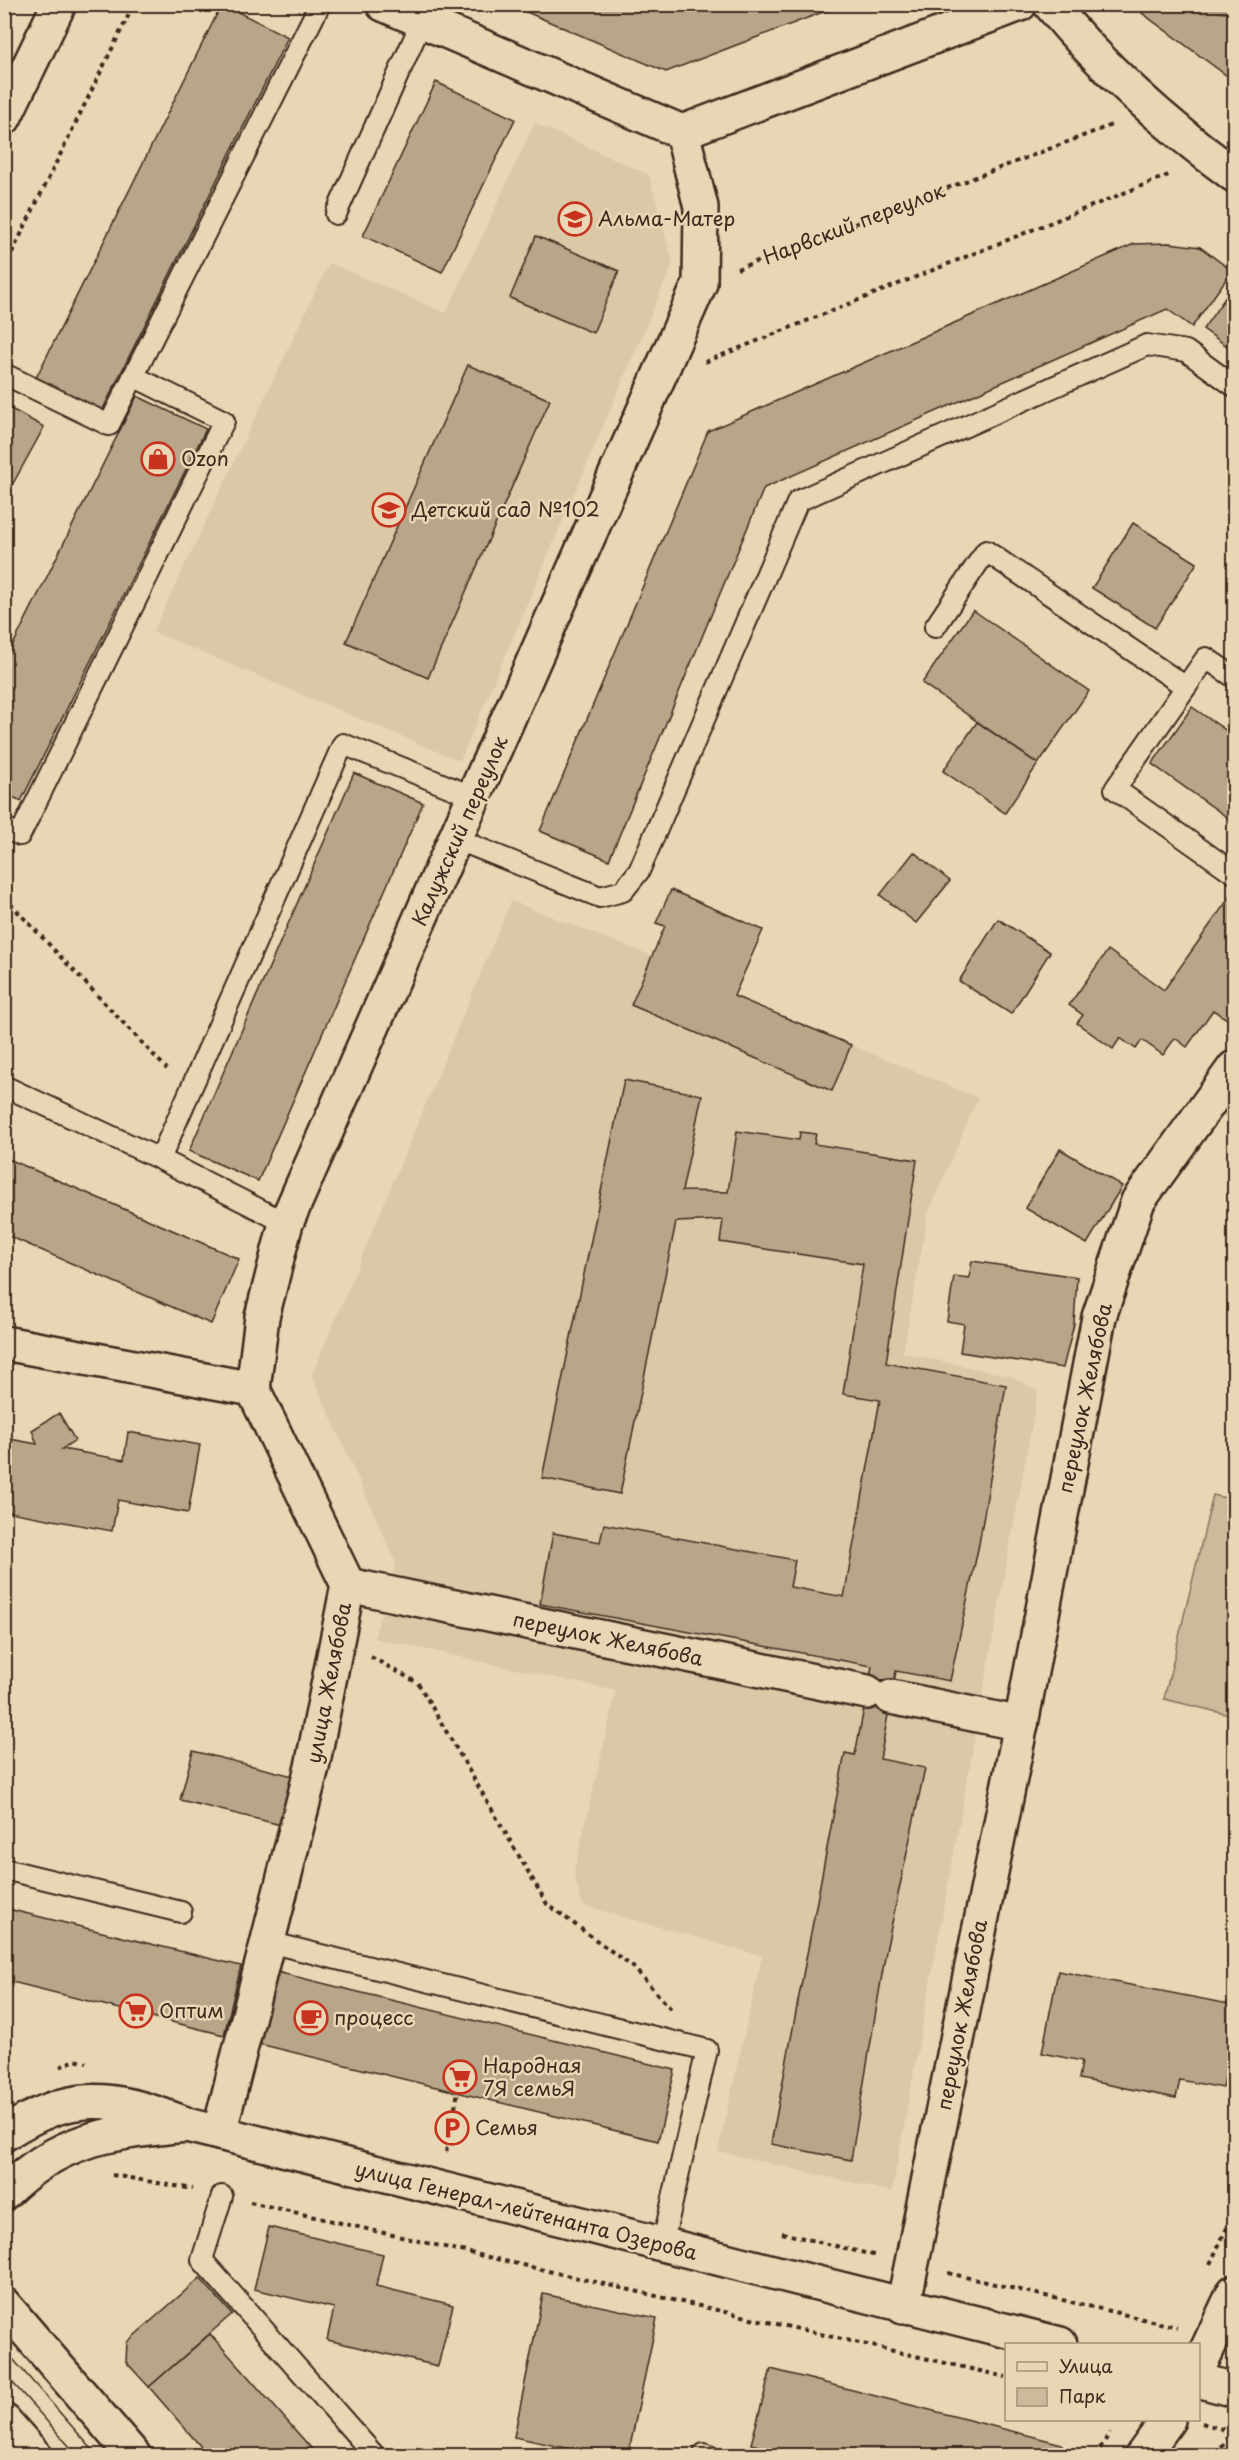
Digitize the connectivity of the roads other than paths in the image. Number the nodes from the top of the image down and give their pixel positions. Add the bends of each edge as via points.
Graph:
1 (59, 4) edge
2 (320, 4) edge
3 (383, 4) edge
4 (1020, 4) edge
5 (1050, 4) edge
6 (422, 21) junction
7 (4, 117) edge
8 (682, 132) junction
9 (1223, 166) edge
10 (336, 214) dead end
11 (4, 374) edge
12 (133, 376) junction
13 (1234, 386) edge
14 (936, 627) dead end
15 (1234, 678) edge
16 (1186, 687) junction
17 (474, 797) junction
18 (4, 828) edge
19 (456, 838) junction
20 (1234, 873) edge
21 (1234, 1068) edge
22 (4, 1086) edge
23 (160, 1159) junction
24 (286, 1223) junction
25 (4, 1343) edge
26 (253, 1389) junction
27 (348, 1585) junction
28 (1021, 1724) junction
29 (4, 1869) edge
30 (181, 1912) dead end
31 (268, 1942) junction
32 (187, 2125) junction
33 (219, 2133) junction
34 (4, 2134) edge
35 (4, 2193) edge
36 (222, 2196) road end
37 (662, 2246) junction
38 (1234, 2292) edge
39 (4, 2306) edge
40 (903, 2307) junction
41 (1056, 2343) edge
42 (1200, 2365) edge
43 (1200, 2381) edge
44 (1234, 2390) edge
45 (4, 2421) edge
46 (1167, 2421) edge
47 (35, 2456) edge
48 (134, 2456) edge
49 (375, 2456) edge
50 (1142, 2456) edge

1 - 7 street
2 - 12 lane
3 - 6 street
4 - 8 street
5 - 9 street via 1085,48 1151,110
6 - 8 street
6 - 10 lane
8 - 17 street, Калужский переулок via 701,207 700,283
11 - 12 lane via 109,425
12 - 18 lane via 224,421 20,835
13 - 19 lane via 1186,351 1147,345 798,501 639,871 623,891 600,897
14 - 16 lane via 986,551
15 - 16 lane via 1206,658
16 - 20 lane via 1115,789
17 - 19 street, Калужский переулок
17 - 23 lane via 343,744
19 - 24 street, Калужский переулок
21 - 28 street, переулок Желябова via 1138,1201 1099,1317
22 - 23 lane
23 - 24 lane
24 - 26 street, Калужский переулок via 262,1317
25 - 26 street
26 - 27 street, улица Желябова
27 - 28 street, переулок Желябова
27 - 31 street, улица Желябова via 312,1767
28 - 40 street, переулок Желябова
29 - 30 lane
31 - 33 street, улица Желябова
31 - 37 lane via 707,2049
32 - 33 street, улица Генерал-лейтенанта Озерова
32 - 34 street via 139,2106 105,2101 65,2104 30,2117
32 - 35 street, улица Генерал-лейтенанта Озерова via 119,2132 79,2142 46,2158
33 - 37 street, улица Генерал-лейтенанта Озерова
36 - 49 lane via 202,2259
37 - 40 street, улица Генерал-лейтенанта Озерова
38 - 42 street
39 - 48 street
40 - 41 street, улица Генерал-лейтенанта Озерова
43 - 44 street
45 - 47 street
46 - 50 street

